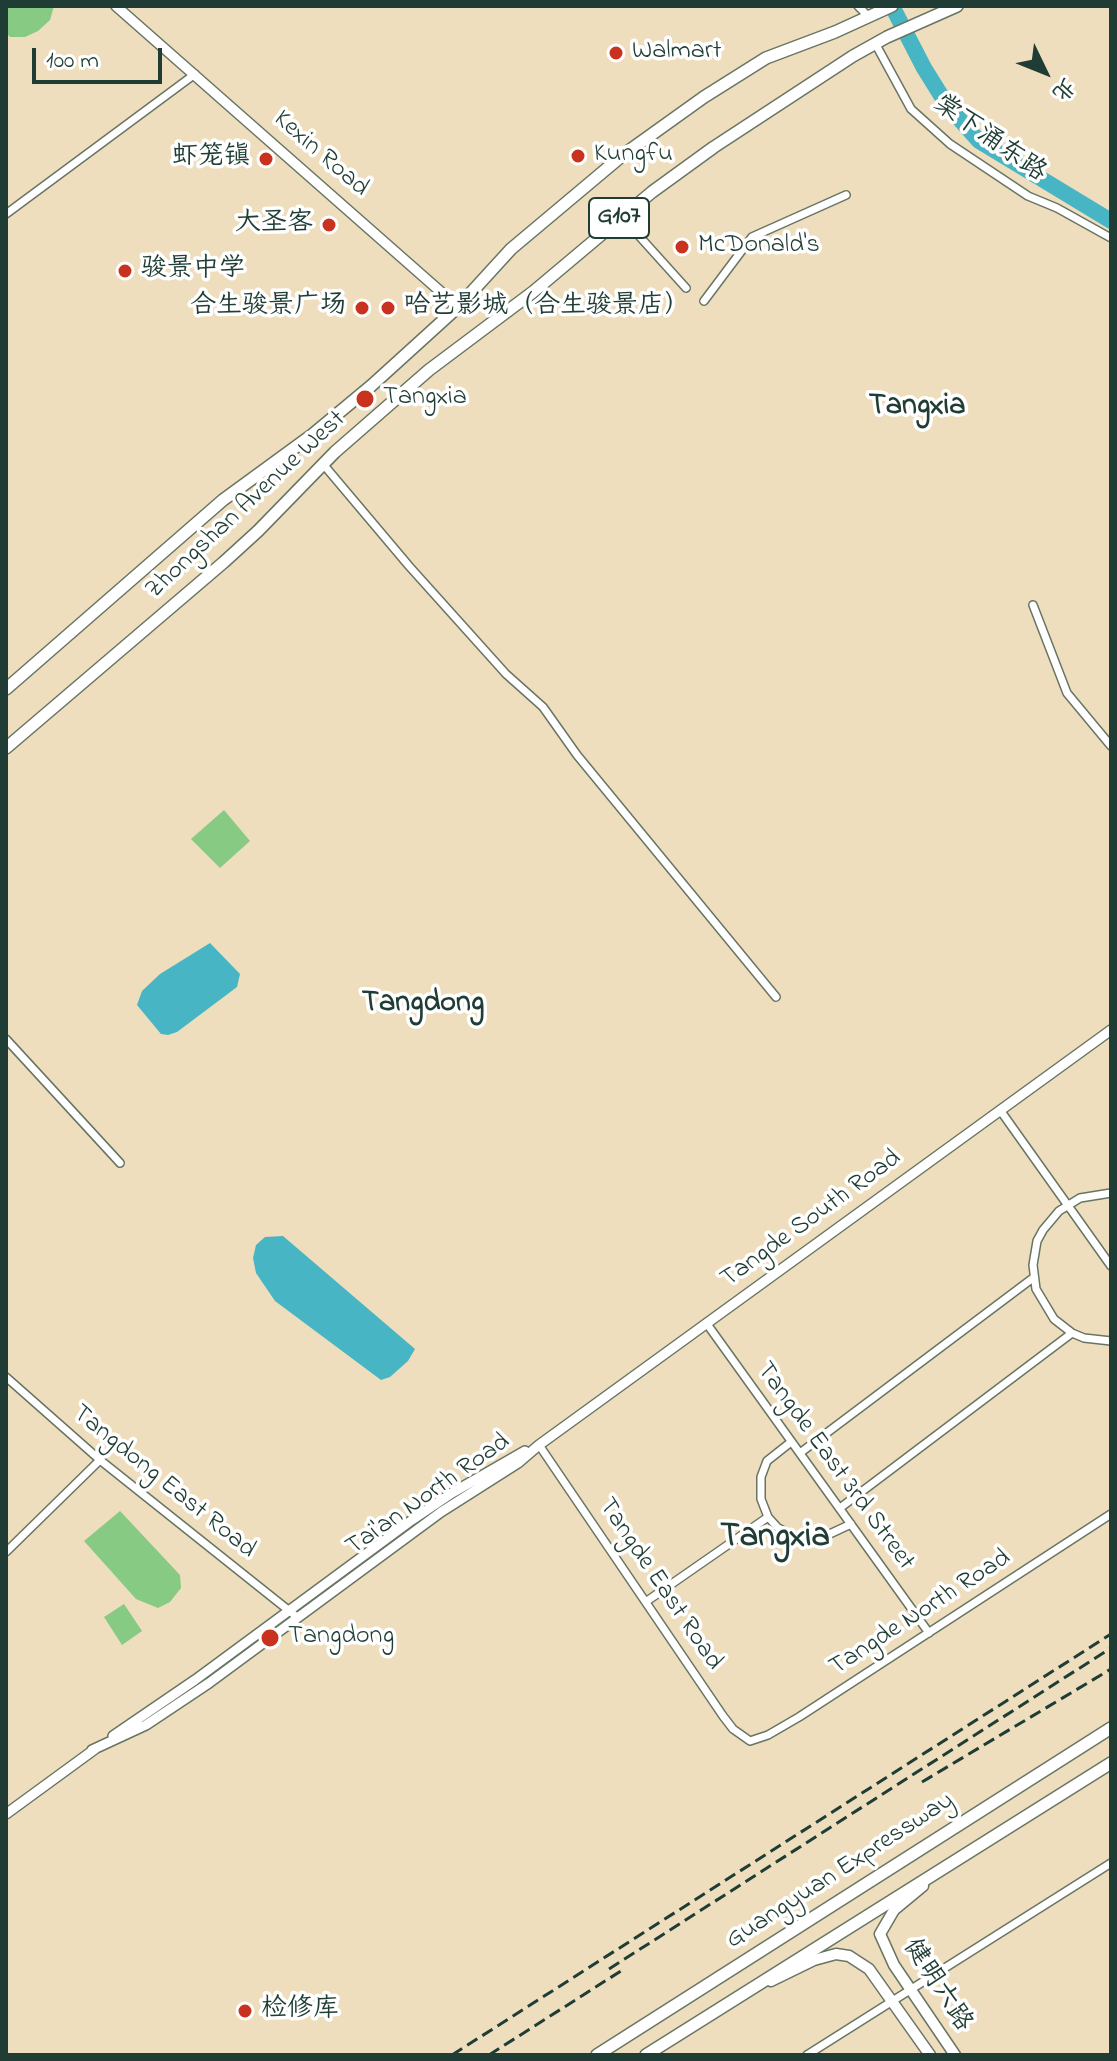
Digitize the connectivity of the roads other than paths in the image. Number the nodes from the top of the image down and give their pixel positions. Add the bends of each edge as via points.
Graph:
1 (116, 6) edge
2 (858, 6) edge
3 (892, 6) edge
4 (957, 6) edge
5 (872, 15) junction
6 (875, 43) junction
7 (195, 74) junction
8 (846, 195) dead end
9 (6, 214) edge
10 (622, 217) junction
11 (1111, 238) edge
12 (686, 288) dead end
13 (704, 301) dead end
14 (458, 307) junction
15 (323, 464) junction
16 (1033, 605) dead end
17 (6, 689) edge
18 (1111, 746) edge
19 (6, 748) edge
20 (776, 997) dead end
21 (1111, 1030) edge
22 (6, 1039) edge
23 (1000, 1110) junction
24 (120, 1163) dead end
25 (1111, 1193) edge
26 (1067, 1204) junction
27 (1111, 1266) edge
28 (1033, 1278) junction
29 (707, 1324) junction
30 (1072, 1333) junction
31 (1111, 1341) edge
32 (6, 1377) edge
33 (791, 1442) junction
34 (539, 1445) junction
35 (800, 1453) junction
36 (100, 1460) junction
37 (840, 1508) junction
38 (1111, 1514) edge
39 (768, 1517) junction
40 (851, 1524) junction
41 (6, 1552) edge
42 (647, 1601) junction
43 (293, 1614) junction
44 (929, 1633) junction
45 (1111, 1728) edge
46 (750, 1741) joint
47 (1111, 1763) edge
48 (6, 1814) edge
49 (1111, 1863) edge
50 (941, 1871) junction
51 (910, 1988) junction
52 (751, 1989) junction
53 (892, 1999) junction
54 (649, 2054) edge
55 (597, 2055) edge
56 (807, 2055) edge
57 (930, 2055) edge
58 (955, 2055) edge

1 - 7 street, Kexin Road
2 - 5 street
3 - 5 highway, Zhongshan Avenue West / G107
4 - 6 highway, Zhongshan Avenue West / G107
5 - 14 highway, Zhongshan Avenue West / G107 via 766,58 661,127 511,249
6 - 10 highway, Zhongshan Avenue West / G107 via 714,147
6 - 11 street, 棠下涌东路 via 911,109 950,144 1028,196
7 - 9 street
7 - 14 street, Kexin Road
8 - 13 street via 752,237
10 - 12 street
10 - 15 highway, Zhongshan Avenue West / G107 via 429,370
14 - 17 highway, Zhongshan Avenue West / G107 via 332,420 223,500
15 - 19 highway, Zhongshan Avenue West / G107 via 258,531
15 - 20 street via 506,674 543,707
16 - 18 street via 1067,693
21 - 23 street, Tangde South Road
22 - 24 street
23 - 26 street
23 - 29 street, Tangde South Road
25 - 26 street
26 - 27 street
26 - 28 street via 1037,1241
28 - 30 street via 1046,1310
28 - 35 street
29 - 33 street, Tangde East 3rd Street
29 - 34 street, Tangde South Road
30 - 31 street
30 - 37 street
32 - 36 street, Tangdong East Road
33 - 35 street, Tangde East 3rd Street
33 - 39 street via 767,1461 761,1477
34 - 42 street, Tangde East Road
34 - 43 street, Tai'an North Road via 436,1503
35 - 37 street, Tangde East 3rd Street
36 - 41 street
36 - 43 street, Tangdong East Road
37 - 40 street, Tangde East 3rd Street
38 - 44 street, Tangde North Road
39 - 40 street via 799,1538 819,1539
39 - 42 street
40 - 44 street, Tangde East 3rd Street
42 - 46 street, Tangde East Road via 728,1723
43 - 48 street, Tai'an North Road
44 - 46 street, Tangde North Road via 799,1717
45 - 55 highway, Guangyuan Expressway
47 - 50 highway, Guangyuan Expressway
49 - 51 street
50 - 51 main road, 健明六路 via 894,1910 881,1928 882,1944
50 - 52 highway, Guangyuan Expressway
51 - 53 street
51 - 58 main road, 健明六路
52 - 53 main road, 健明六路 via 836,1954 869,1969
52 - 54 highway, Guangyuan Expressway
53 - 56 street
53 - 57 main road, 健明六路

